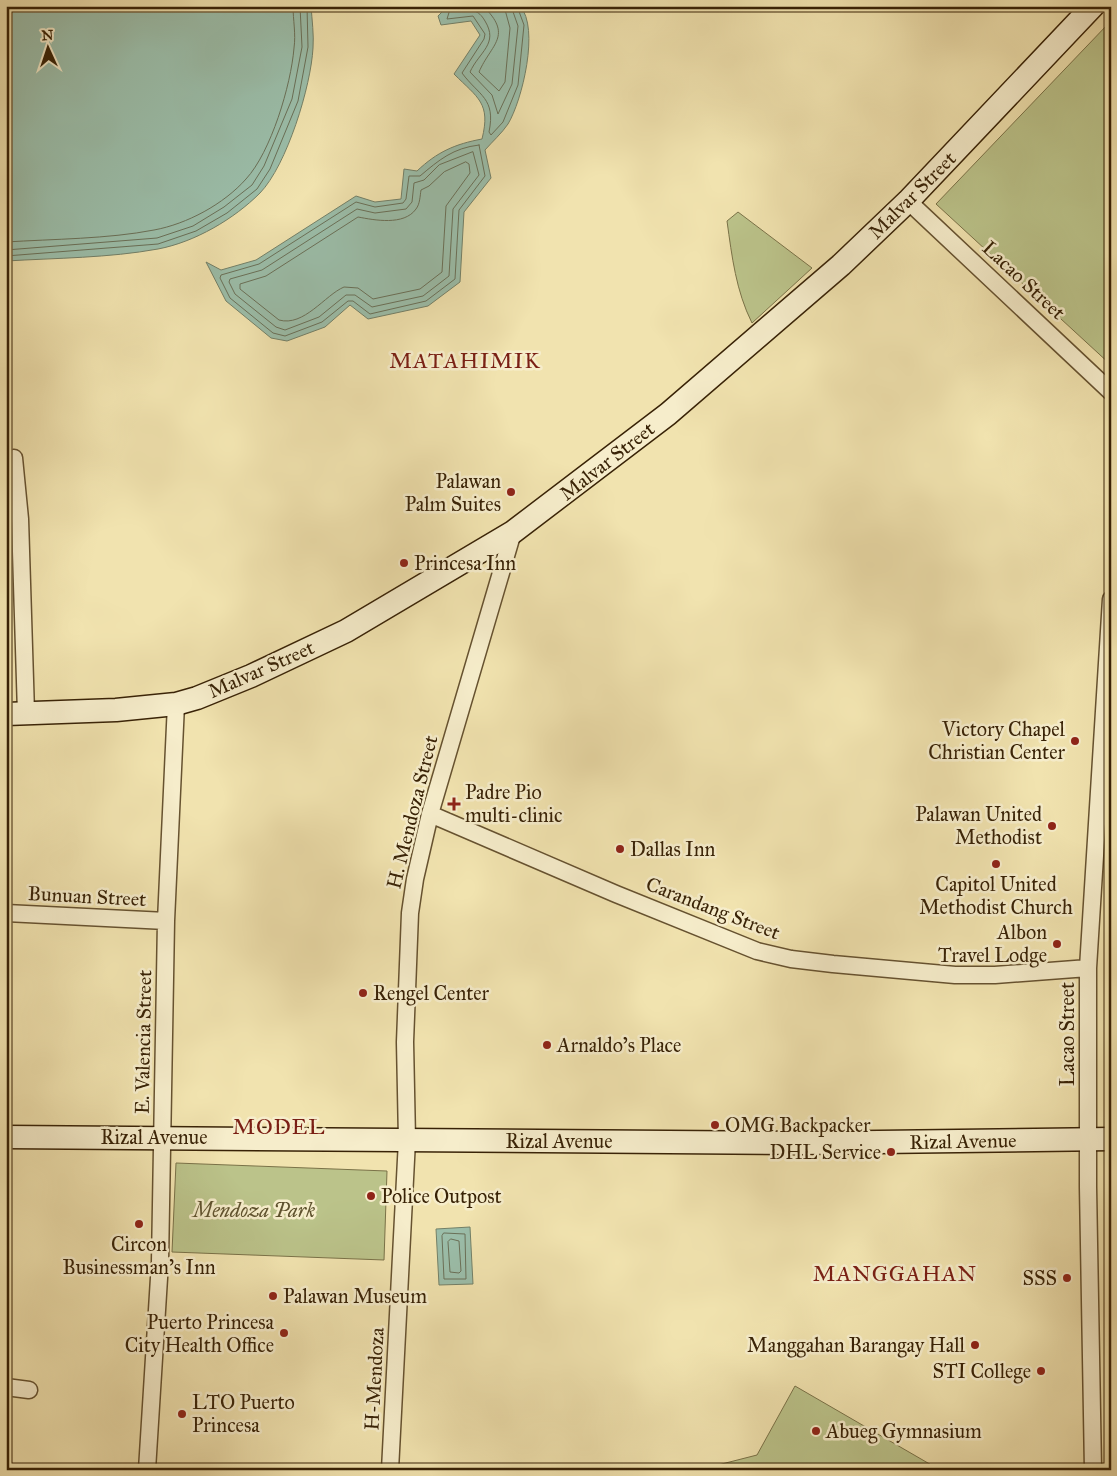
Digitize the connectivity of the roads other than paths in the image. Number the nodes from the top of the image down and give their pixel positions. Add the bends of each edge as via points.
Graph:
1 (1093, 6) edge
2 (908, 201) junction
3 (1111, 392) edge
4 (14, 458) dead end
5 (513, 532) junction
6 (1111, 599) edge
7 (176, 704) junction
8 (16, 713) edge
9 (430, 814) junction
10 (6, 913) edge
11 (166, 921) junction
12 (1088, 968) junction
13 (6, 1137) edge
14 (164, 1137) junction
15 (1089, 1139) junction
16 (1111, 1139) edge
17 (407, 1140) junction
18 (6, 1387) edge
19 (29, 1390) dead end
20 (147, 1470) edge
21 (390, 1470) edge
22 (1093, 1470) edge

1 - 2 main road, Malvar Street
2 - 3 street, Lacao Street
2 - 5 main road, Malvar Street via 842,265 734,358 617,454
4 - 8 street via 20,519
5 - 7 main road, Malvar Street via 346,631 240,680
5 - 9 street, H. Mendoza Street
6 - 12 street, Lacao Street
7 - 8 main road, Malvar Street via 116,710
7 - 11 street, E. Valencia Street
9 - 12 street, Carandang Street via 757,951 791,959 954,974 995,975
9 - 17 street, H. Mendoza Street via 410,913 405,1042
10 - 11 street, Bunuan Street
11 - 14 street, E. Valencia Street
12 - 15 street, Lacao Street
13 - 14 main road, Rizal Avenue
14 - 17 main road, Rizal Avenue
14 - 20 street, E. Valencia Street
15 - 16 main road, Rizal Avenue
15 - 17 main road, Rizal Avenue via 826,1142
15 - 22 street, Lacao Street
17 - 21 street, H-Mendoza
18 - 19 street

